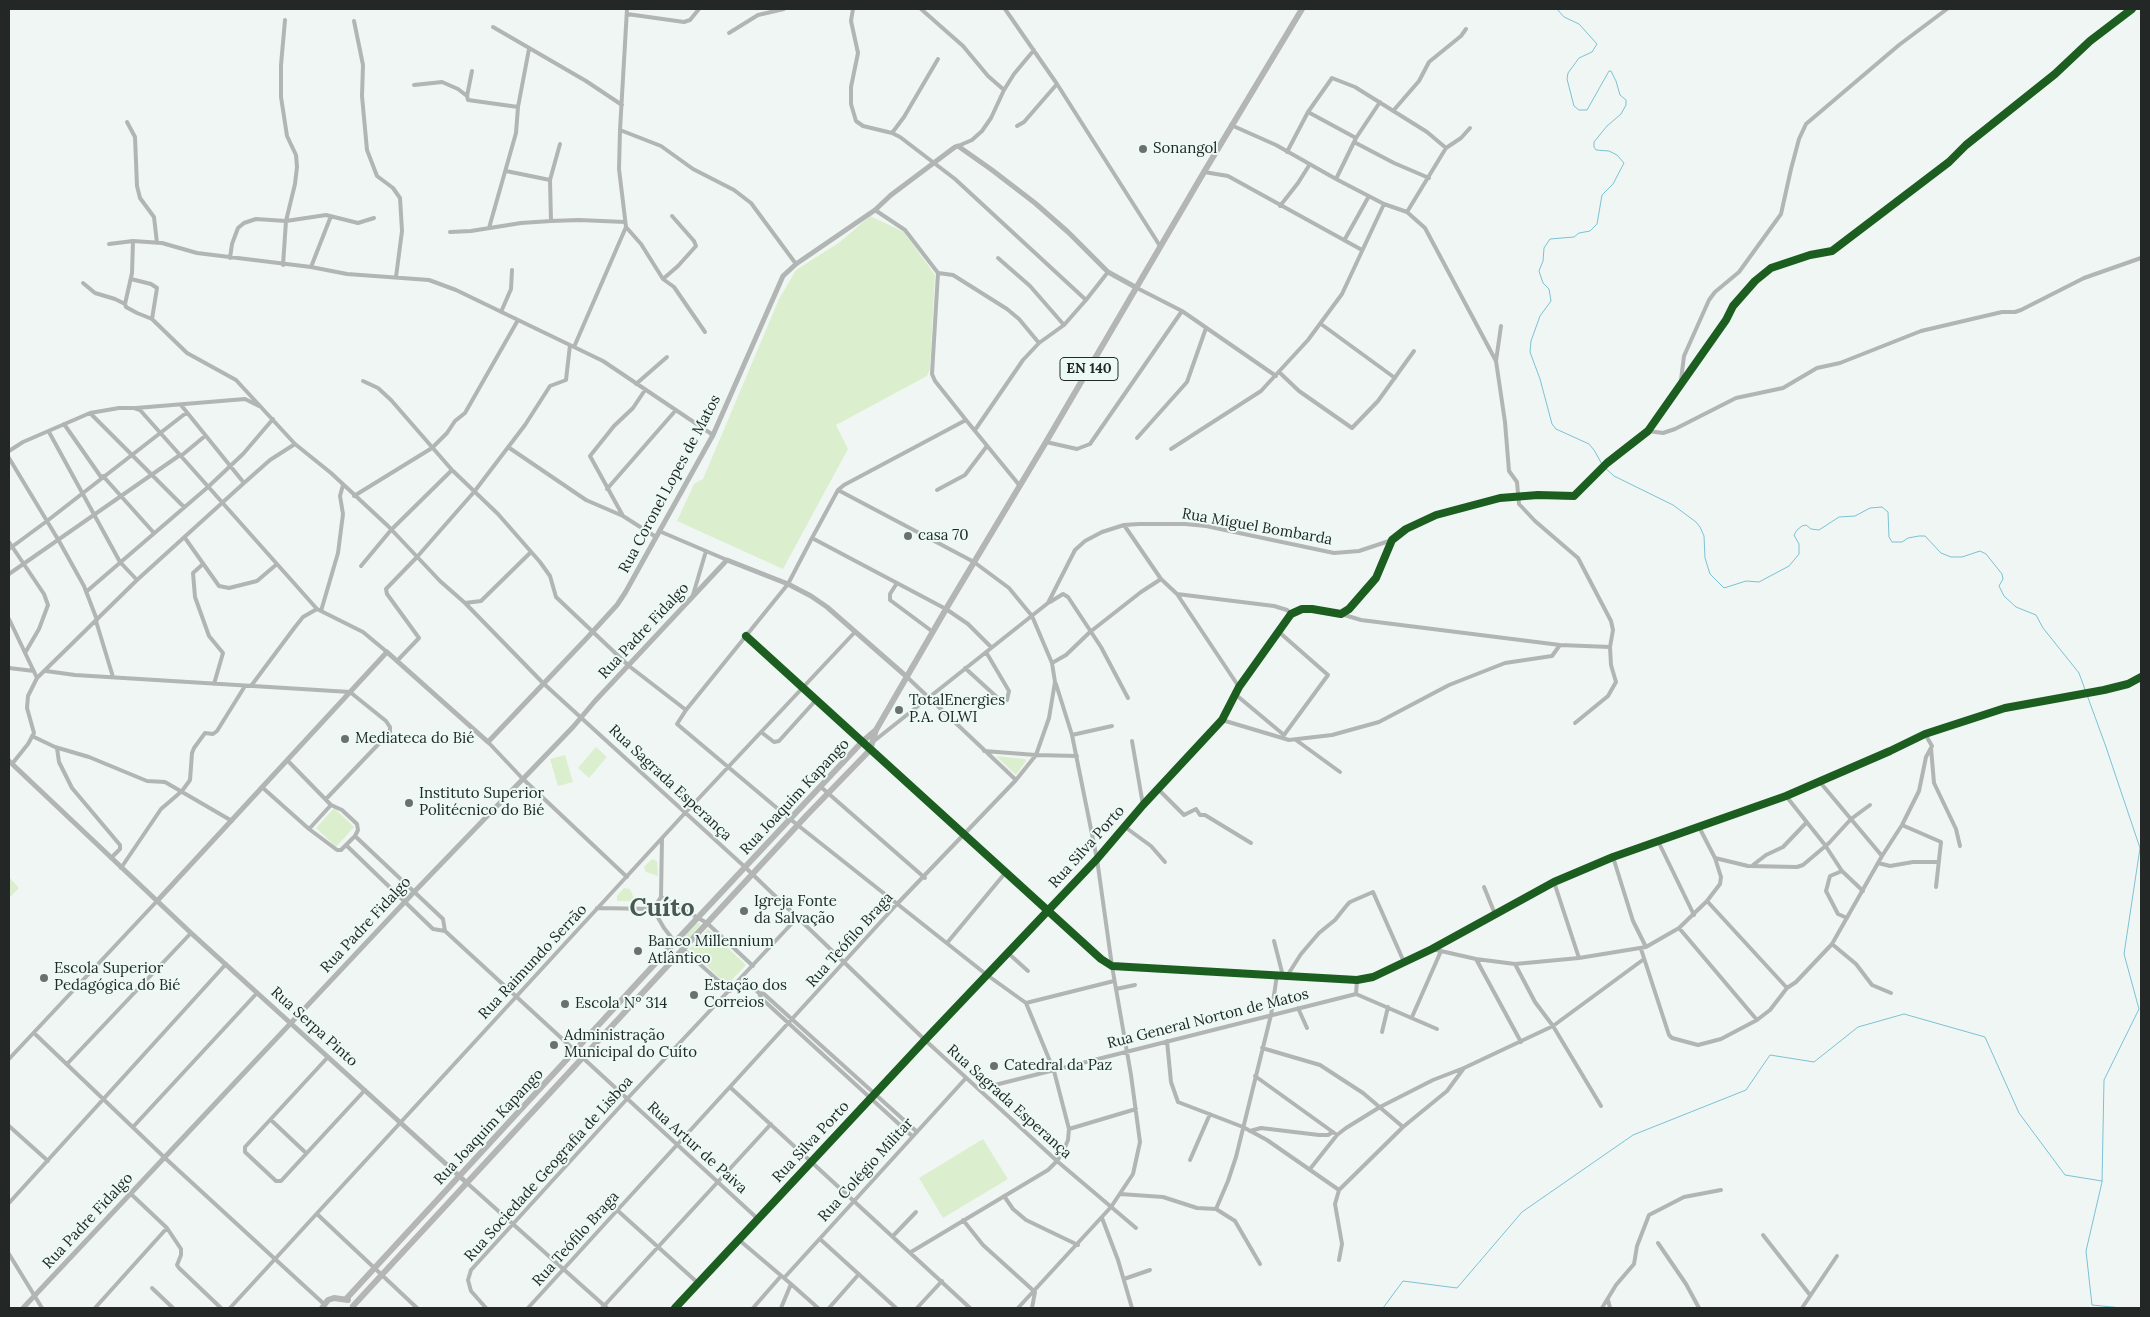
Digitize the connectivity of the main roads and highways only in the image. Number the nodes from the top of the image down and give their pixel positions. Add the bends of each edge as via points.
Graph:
1 (1302, 9) edge
2 (876, 730) junction
3 (773, 838) junction
4 (780, 845) junction
5 (764, 847) junction
6 (771, 854) junction
7 (627, 996) junction
8 (635, 1003) junction
9 (539, 1092) junction
10 (546, 1099) junction
11 (500, 1134) junction
12 (507, 1140) junction
13 (416, 1223) junction
14 (424, 1230) junction
15 (346, 1299) junction
16 (323, 1306) edge
17 (354, 1307) edge

1 - 2 main road, EN 140
2 - 3 main road, Rua Joaquim Kapango / EN 140
2 - 4 main road, Rua Joaquim Kapango / EN 140 via 870,750
3 - 4 main road
3 - 5 main road, Rua Joaquim Kapango / EN 140
4 - 6 main road, Rua Joaquim Kapango / EN 140
5 - 6 main road
5 - 7 main road, Rua Joaquim Kapango / EN 140
6 - 8 main road, Rua Joaquim Kapango / EN 140
7 - 8 main road
7 - 9 main road, Rua Joaquim Kapango / EN 140
8 - 10 main road, Rua Joaquim Kapango / EN 140
9 - 10 main road
9 - 11 main road, Rua Joaquim Kapango / EN 140
10 - 12 main road, Rua Joaquim Kapango / EN 140
11 - 12 main road
11 - 13 main road, Rua Joaquim Kapango / EN 140
12 - 14 main road, Rua Joaquim Kapango / EN 140
13 - 14 main road
13 - 15 main road, Rua Joaquim Kapango / EN 140
14 - 17 main road, Rua Joaquim Kapango / EN 140
15 - 16 main road via 334,1298
15 - 17 main road, EN 140

